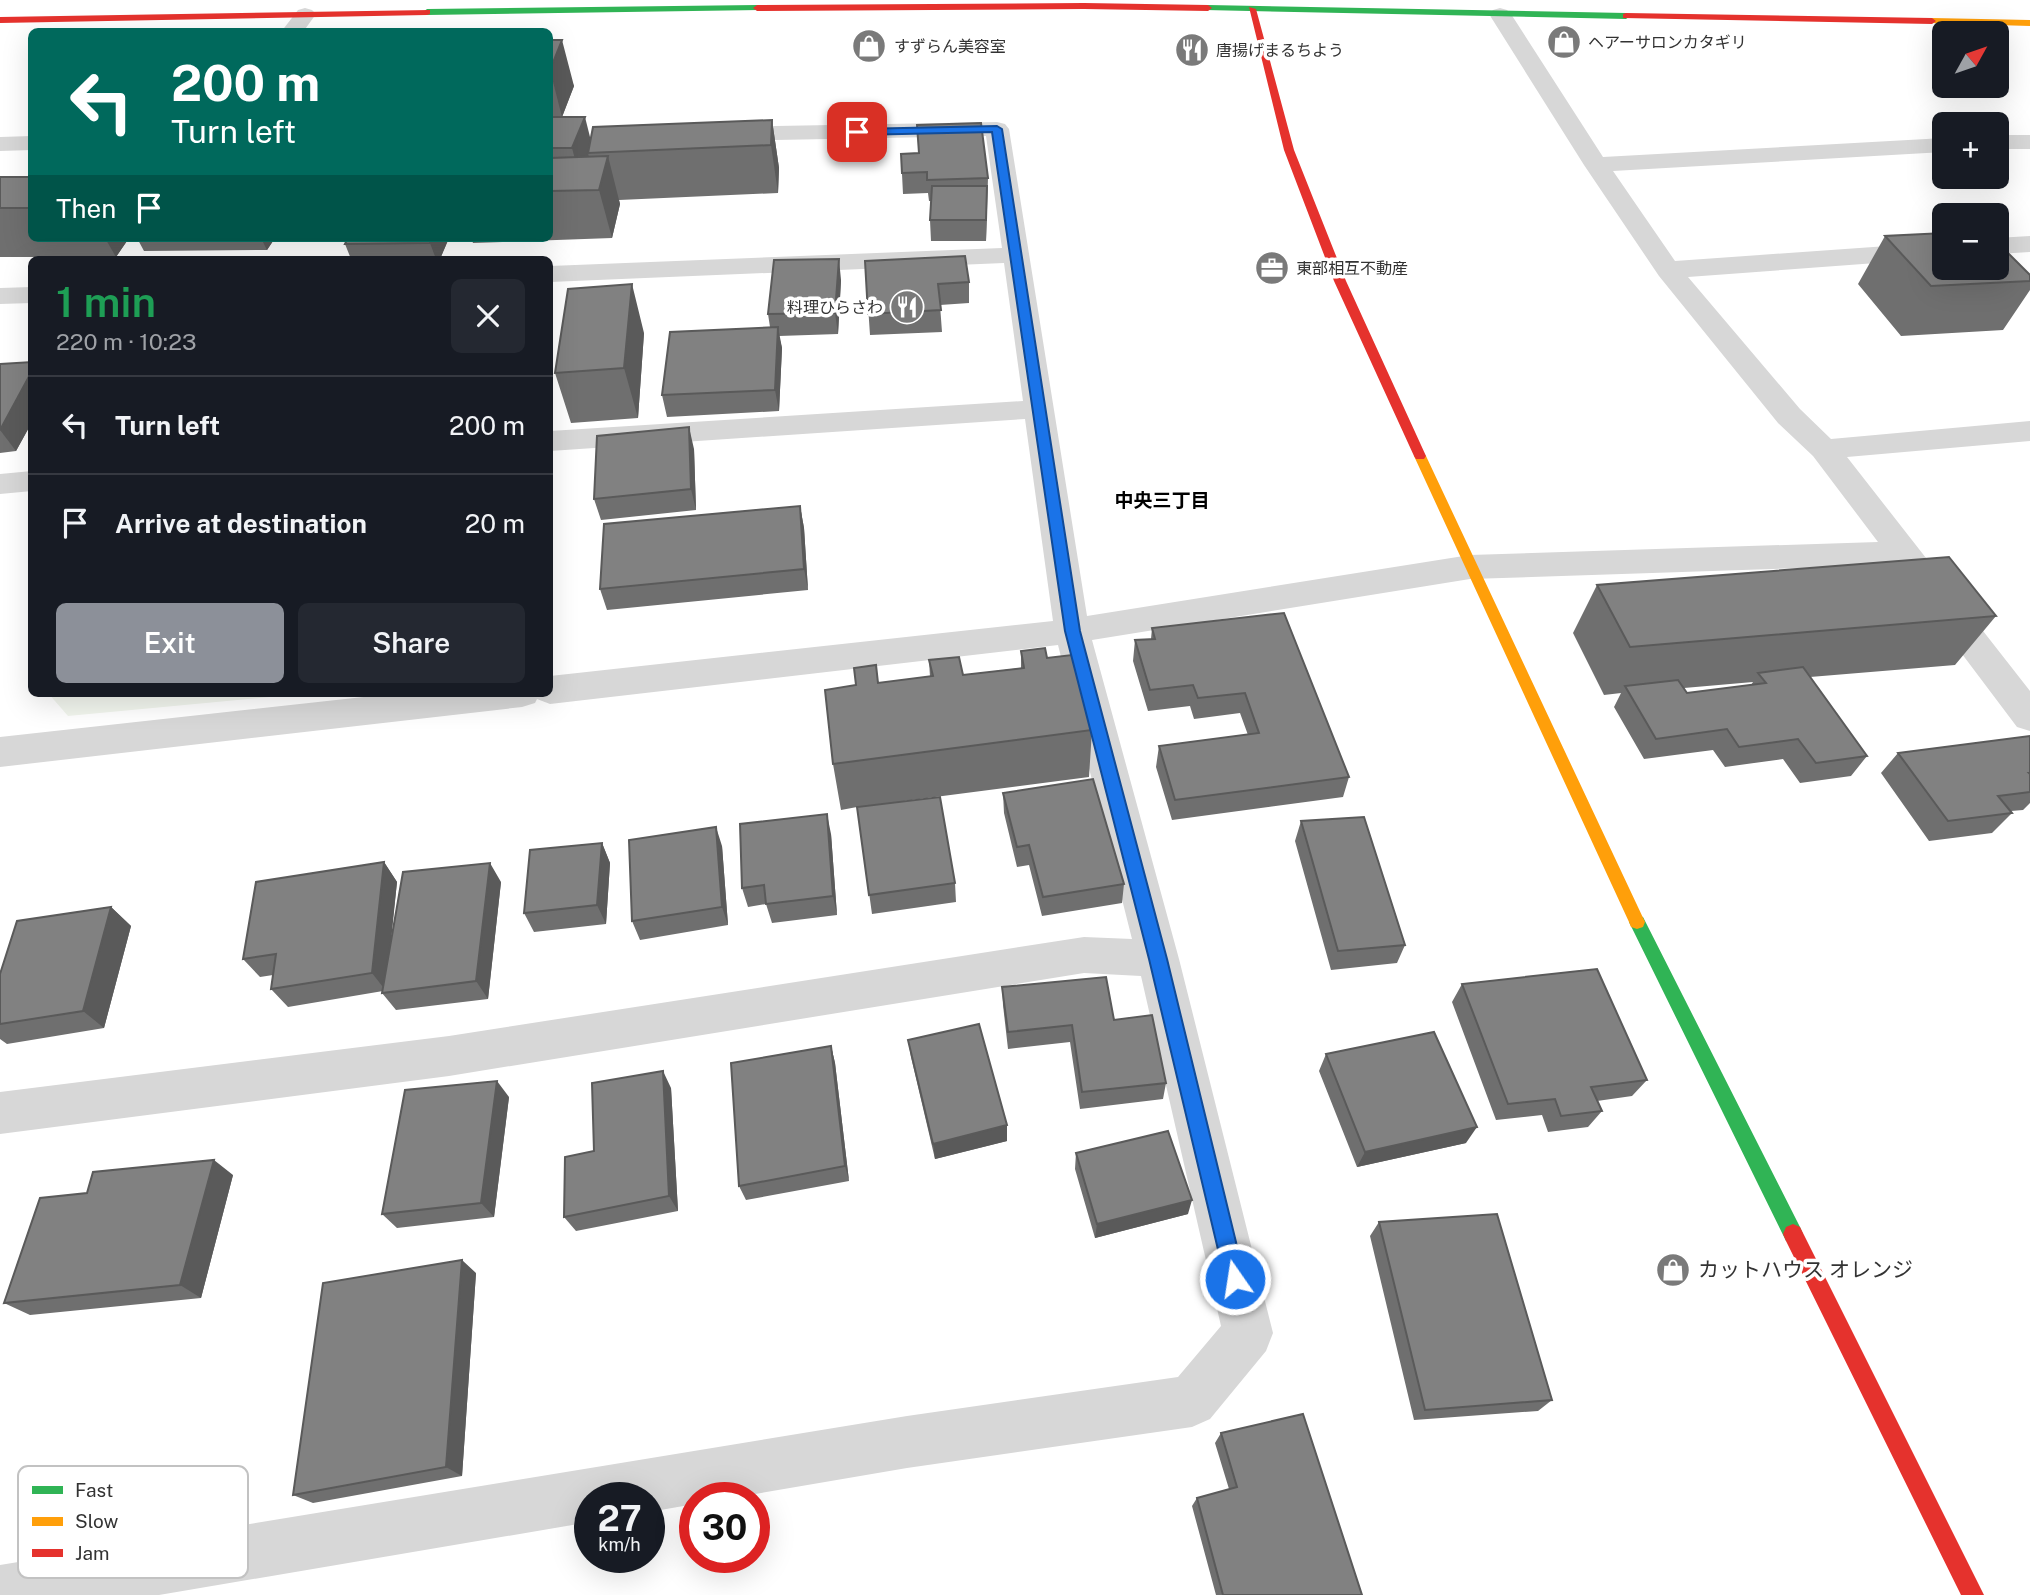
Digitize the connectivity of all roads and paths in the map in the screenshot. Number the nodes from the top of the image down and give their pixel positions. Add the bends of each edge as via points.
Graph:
1 (888, 3) edge
2 (1252, 9) junction
3 (305, 14) junction
4 (1500, 14) junction
5 (0, 20) edge
6 (2030, 23) edge
7 (294, 28) edge
8 (703, 135) edge
9 (2009, 142) edge
10 (2030, 142) edge
11 (28, 143) edge
12 (0, 144) edge
13 (1932, 146) edge
14 (1596, 165) junction
15 (2030, 244) edge
16 (2009, 245) edge
17 (1932, 251) edge
18 (1016, 255) junction
19 (1668, 270) junction
20 (553, 274) edge
21 (28, 295) edge
22 (0, 296) edge
23 (1038, 409) junction
24 (2030, 431) edge
25 (553, 441) edge
26 (1824, 449) junction
27 (28, 481) edge
28 (0, 484) edge
29 (1905, 553) junction
30 (1470, 567) junction
31 (1072, 631) junction
32 (553, 690) edge
33 (487, 697) edge
34 (2030, 716) edge
35 (0, 752) edge
36 (1158, 959) junction
37 (0, 1113) edge
38 (248, 1557) edge
39 (127, 1578) edge
40 (64, 1589) edge
41 (0, 1593) edge
42 (1973, 1595) edge

1 - 2 street
1 - 3 street
2 - 4 street
2 - 30 street via 1289,150 1340,281
3 - 5 street
3 - 7 street
4 - 6 street
4 - 14 street
8 - 18 street via 997,129
9 - 10 street
11 - 12 street
13 - 14 street
14 - 19 street
15 - 16 street
17 - 19 street
18 - 20 street
18 - 23 street
19 - 26 street via 1789,416
21 - 22 street
23 - 25 street
23 - 31 street
24 - 26 street
26 - 29 street
27 - 28 street
29 - 30 street
29 - 34 street
30 - 31 street
30 - 42 street via 1635,918
31 - 32 street
31 - 36 street
33 - 35 street
36 - 37 street via 1084,955 449,1056
36 - 38 street via 1248,1333 1192,1401 907,1442
39 - 40 street
40 - 41 street

